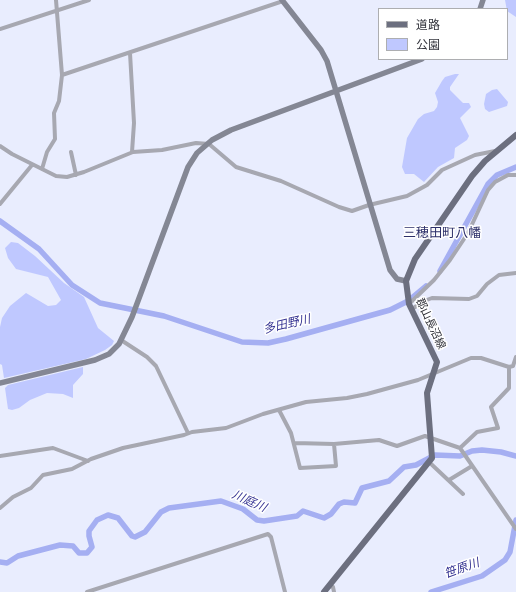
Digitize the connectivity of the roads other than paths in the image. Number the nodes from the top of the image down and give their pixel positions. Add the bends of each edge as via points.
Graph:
1 (56, 0) edge
2 (89, 0) edge
3 (283, 0) edge
4 (56, 10) junction
5 (0, 29) edge
6 (130, 52) junction
7 (419, 60) edge
8 (62, 75) junction
9 (336, 91) junction
10 (516, 135) edge
11 (207, 144) junction
12 (0, 146) edge
13 (496, 151) junction
14 (71, 152) dead end
15 (132, 152) junction
16 (32, 165) junction
17 (42, 169) junction
18 (76, 175) junction
19 (516, 175) edge
20 (0, 204) edge
21 (369, 204) junction
22 (516, 273) edge
23 (406, 284) junction
24 (410, 307) junction
25 (121, 340) junction
26 (516, 357) edge
27 (509, 367) junction
28 (434, 374) junction
29 (0, 383) edge
30 (279, 410) junction
31 (188, 433) junction
32 (431, 438) junction
33 (295, 443) junction
34 (334, 444) junction
35 (461, 449) junction
36 (0, 456) edge
37 (88, 461) junction
38 (429, 462) junction
39 (472, 466) junction
40 (449, 480) junction
41 (463, 494) dead end
42 (0, 508) edge
43 (516, 529) edge
44 (330, 586) junction
45 (87, 592) edge
46 (285, 592) edge
47 (324, 592) edge
48 (334, 592) edge

1 - 4 street
2 - 4 street
3 - 6 street
3 - 9 street via 321,50
4 - 5 street
4 - 8 street
6 - 8 street
6 - 15 street via 134,123
7 - 9 street
8 - 17 street via 59,101 54,113 54,139
9 - 11 street via 224,133
9 - 21 street
10 - 13 main road
11 - 15 street via 196,143 162,150
11 - 21 street via 211,144 236,167 281,181 345,210 355,211
11 - 25 street via 188,167
12 - 16 street
13 - 21 street via 475,155 442,170 427,185 407,196
13 - 23 main road via 472,176 415,259
14 - 18 street
15 - 18 street
16 - 17 street
16 - 20 street
17 - 18 street via 58,176
19 - 24 street via 508,175 495,182 488,190 468,233 450,260
21 - 23 street via 392,274
22 - 24 street via 499,275 477,296 469,299 432,298
23 - 24 main road, 郡山長沼線
24 - 28 main road, 郡山長沼線 via 437,362
25 - 29 street via 109,354 95,360
25 - 31 street via 156,366
26 - 27 street via 513,366
27 - 28 street via 476,358
27 - 35 street via 509,388 491,407 498,428 477,432
28 - 30 street via 354,397 306,402
28 - 32 main road, 郡山長沼線 via 427,393
30 - 31 street via 226,428
30 - 33 street
31 - 37 street via 123,448
32 - 34 street via 422,436 397,446 379,440
32 - 35 street
32 - 38 main road, 郡山長沼線 via 432,458
33 - 34 street
33 - 34 street via 300,468 336,466
35 - 39 street
36 - 37 street via 53,448
37 - 42 street via 65,471 51,472 43,476 31,488 13,497
38 - 40 street
38 - 44 main road, 郡山長沼線
39 - 40 street
39 - 43 street
40 - 41 street
44 - 47 main road, 郡山長沼線
44 - 48 street
45 - 46 street via 268,534 271,537

